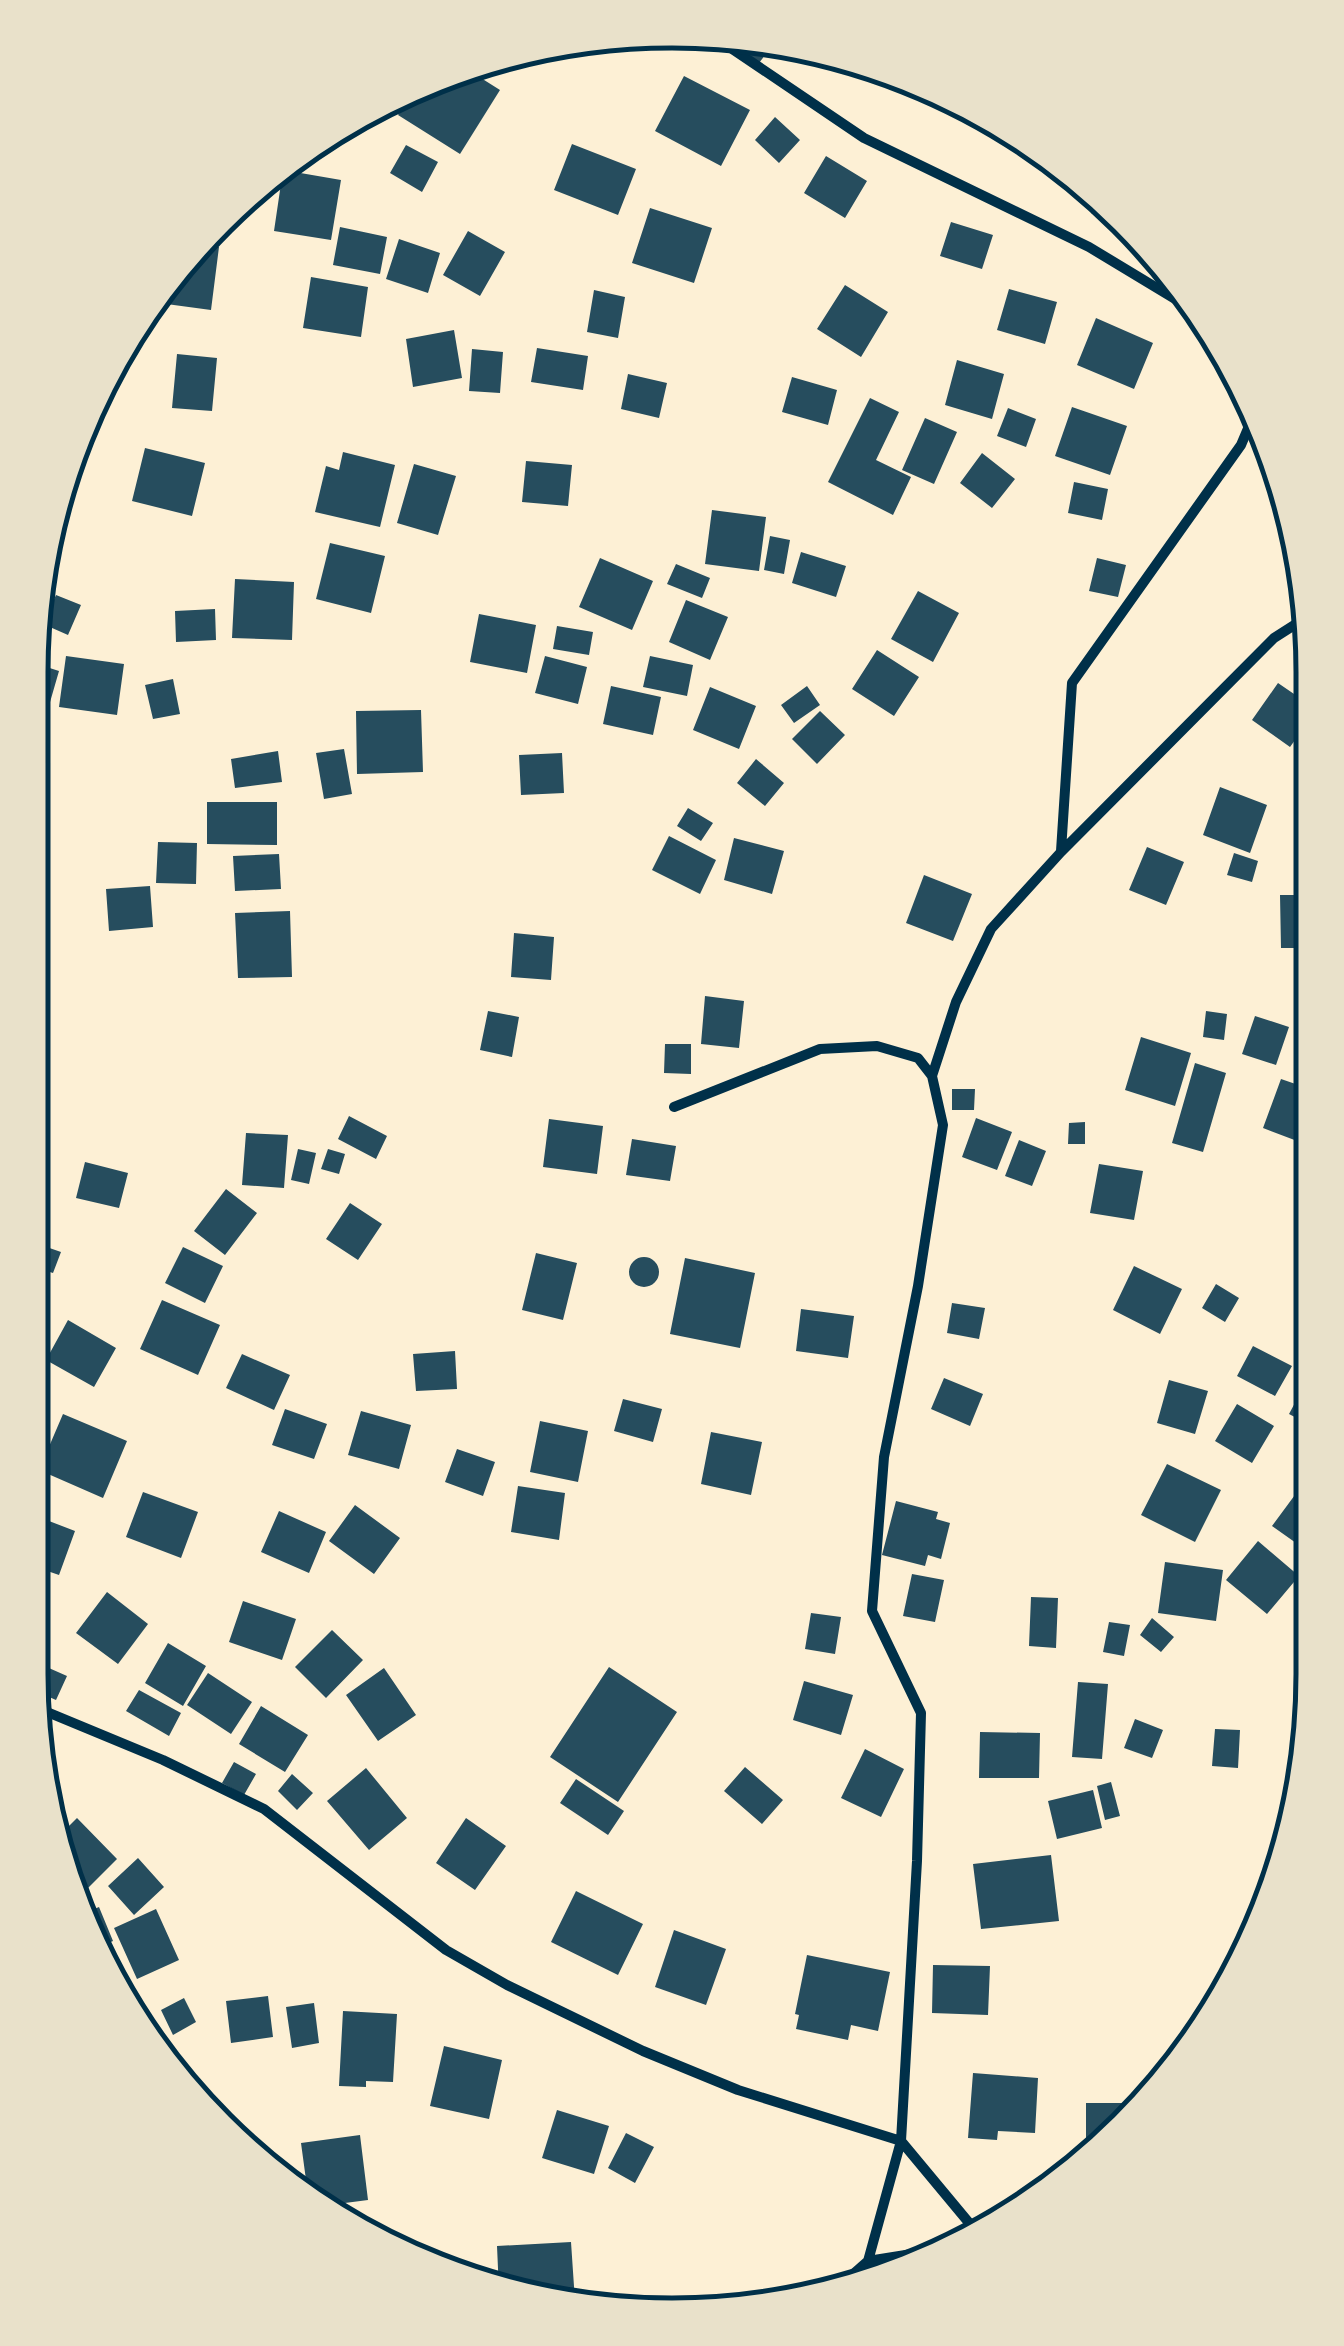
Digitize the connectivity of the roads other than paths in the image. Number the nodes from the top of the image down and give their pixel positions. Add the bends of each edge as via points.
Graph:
1 (736, 51) edge
2 (1170, 296) edge
3 (1248, 430) edge
4 (1294, 625) edge
5 (1061, 852) junction
6 (932, 1076) junction
7 (674, 1107) dead end
8 (49, 1712) edge
9 (901, 2141) junction
10 (969, 2223) edge
11 (896, 2257) edge
12 (868, 2261) junction
13 (858, 2270) edge

1 - 2 street via 864,138 1089,247
3 - 5 street via 1072,683
4 - 5 street
5 - 6 street via 992,929 956,1002
6 - 7 street via 918,1058 876,1046 820,1049
6 - 9 street via 943,1126 884,1457 872,1611 921,1712
8 - 9 street via 264,1808 446,1950 507,1985 738,2090
9 - 10 street
9 - 12 street
11 - 12 street
12 - 13 street

